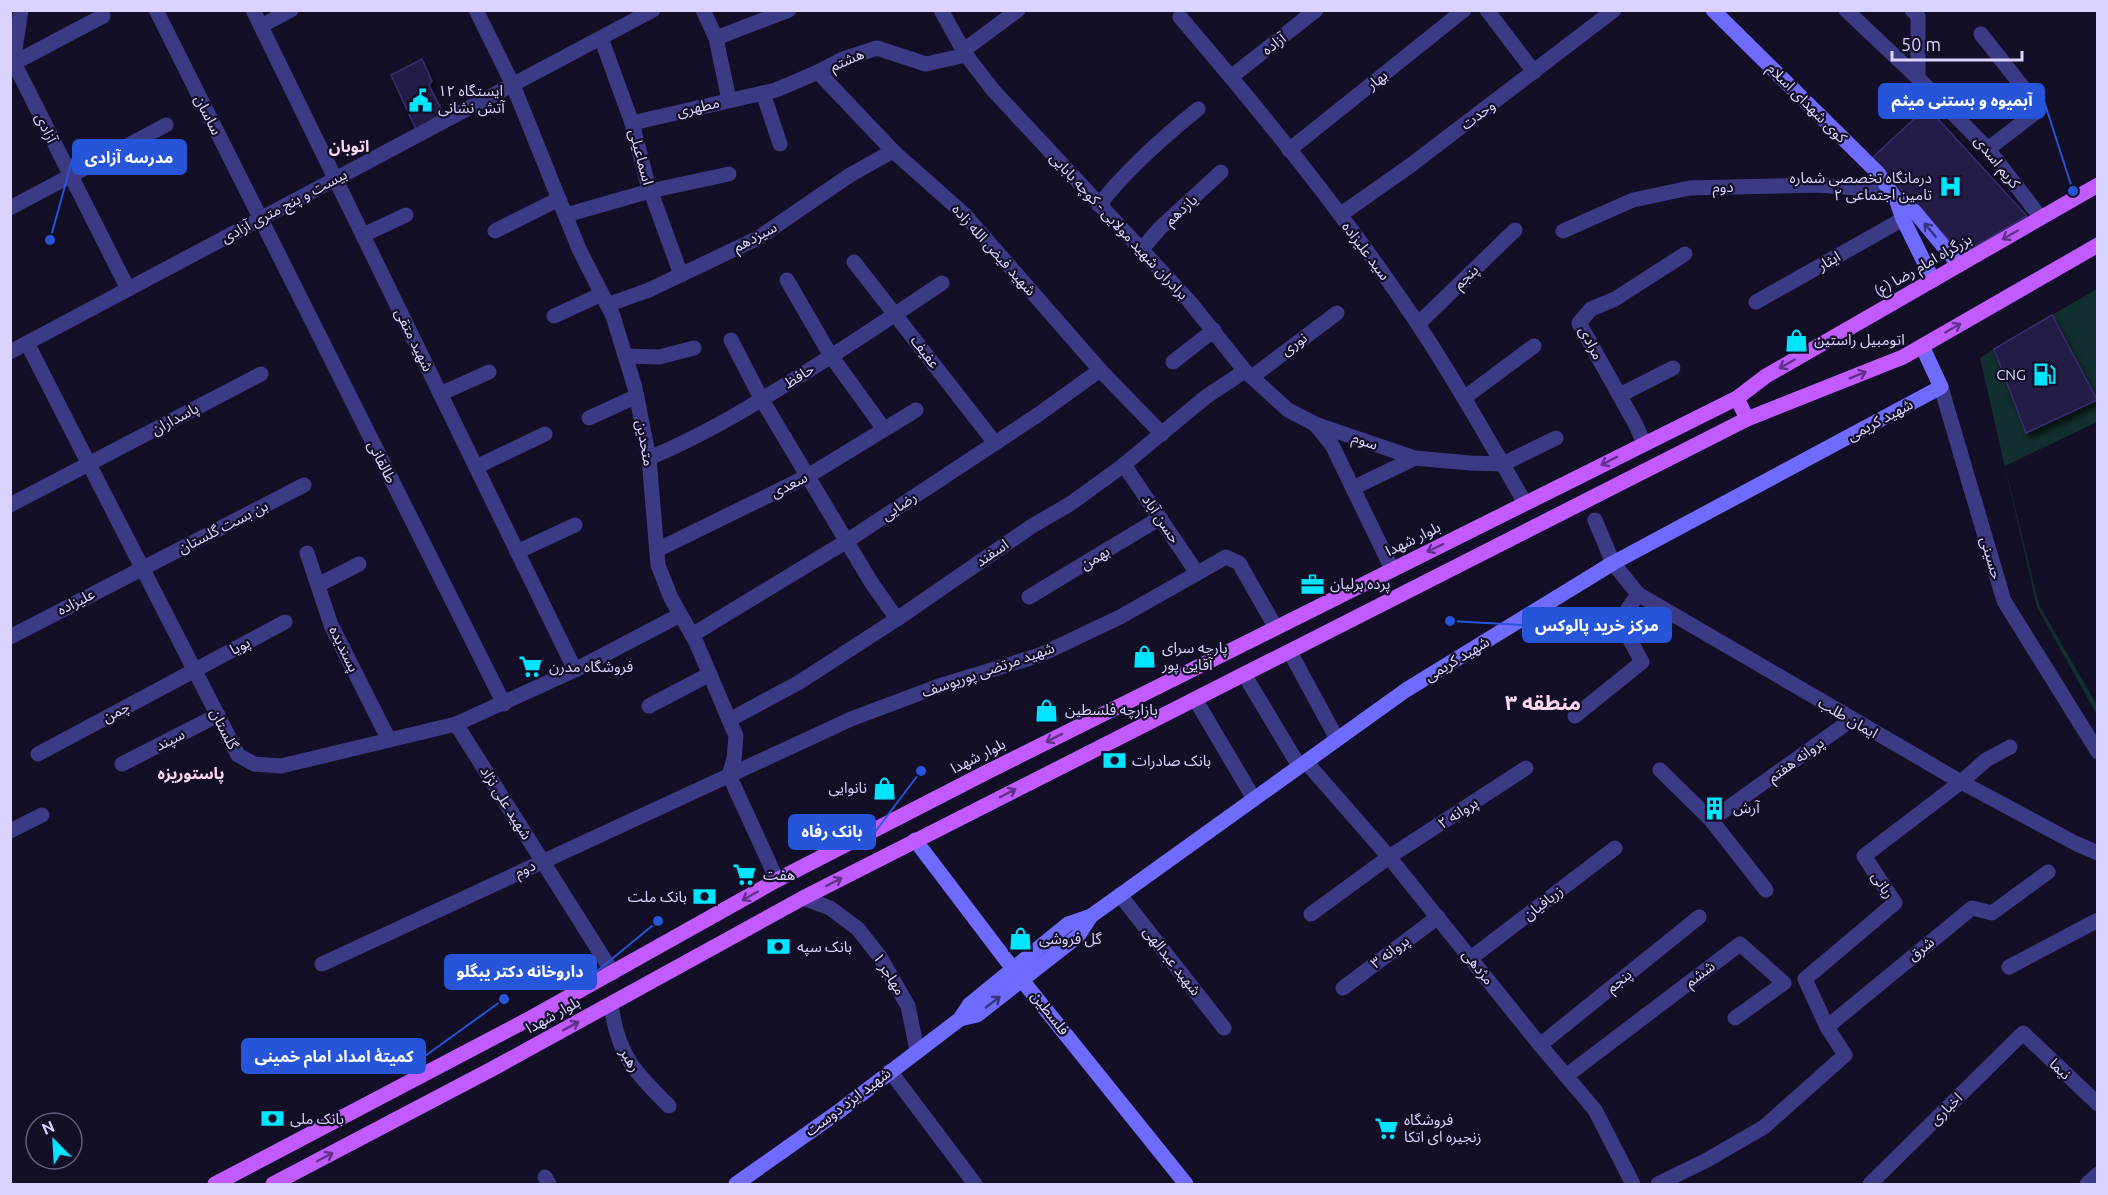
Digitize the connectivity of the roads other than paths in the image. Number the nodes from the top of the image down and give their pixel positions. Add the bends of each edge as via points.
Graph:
1 (21, 10) edge
2 (156, 10) edge
3 (254, 10) edge
4 (291, 10) edge
5 (476, 10) edge
6 (653, 10) edge
7 (703, 10) edge
8 (789, 10) edge
9 (941, 10) edge
10 (1018, 10) edge
11 (1316, 10) edge
12 (1464, 10) edge
13 (1487, 10) edge
14 (1614, 10) edge
15 (1713, 10) edge
16 (1846, 10) edge
17 (1912, 10) edge
18 (103, 16) dead end
19 (1180, 17) dead end
20 (261, 26) junction
21 (1981, 34) dead end
22 (601, 38) junction
23 (716, 38) junction
24 (965, 53) junction
25 (12, 67) edge
26 (818, 72) junction
27 (1534, 72) junction
28 (1231, 77) junction
29 (1918, 78) junction
30 (513, 85) junction
31 (764, 93) junction
32 (729, 100) junction
33 (1198, 109) dead end
34 (632, 123) junction
35 (166, 125) dead end
36 (780, 144) dead end
37 (1988, 149) junction
38 (1289, 150) junction
39 (893, 151) junction
40 (1221, 172) dead end
41 (729, 174) dead end
42 (70, 177) junction
43 (336, 179) junction
44 (2097, 185) edge
45 (650, 191) junction
46 (1892, 193) junction
47 (559, 199) junction
48 (1099, 205) junction
49 (10, 208) edge
50 (406, 215) dead end
51 (566, 215) junction
52 (1340, 215) junction
53 (2041, 218) junction
54 (260, 219) junction
55 (1902, 219) junction
56 (1515, 230) dead end
57 (495, 231) dead end
58 (1563, 231) dead end
59 (363, 235) junction
60 (2097, 245) edge
61 (1141, 250) junction
62 (1685, 254) dead end
63 (854, 262) dead end
64 (1959, 265) junction
65 (681, 275) junction
66 (787, 280) dead end
67 (1933, 280) junction
68 (942, 283) dead end
69 (128, 289) junction
70 (605, 300) junction
71 (1756, 302) dead end
72 (1337, 313) dead end
73 (896, 314) junction
74 (554, 316) dead end
75 (1418, 324) junction
76 (1214, 330) junction
77 (731, 340) dead end
78 (27, 343) junction
79 (1534, 346) dead end
80 (1922, 346) junction
81 (694, 348) dead end
82 (10, 352) edge
83 (625, 356) junction
84 (831, 356) junction
85 (1173, 362) dead end
86 (1673, 368) dead end
87 (1100, 370) junction
88 (489, 372) dead end
89 (261, 374) dead end
90 (1249, 374) junction
91 (1941, 387) junction
92 (440, 394) junction
93 (1620, 395) junction
94 (636, 396) junction
95 (1464, 398) junction
96 (1737, 398) junction
97 (762, 400) junction
98 (916, 410) dead end
99 (589, 417) dead end
100 (1747, 419) junction
101 (1315, 424) junction
102 (1684, 424) junction
103 (884, 429) junction
104 (545, 434) dead end
105 (1162, 434) junction
106 (1556, 438) dead end
107 (995, 443) junction
108 (1644, 444) junction
109 (1695, 446) junction
110 (649, 458) junction
111 (1415, 458) junction
112 (1503, 464) junction
113 (89, 465) junction
114 (1124, 465) junction
115 (476, 467) junction
116 (808, 476) junction
117 (304, 485) dead end
118 (1353, 488) junction
119 (1525, 503) junction
120 (10, 505) edge
121 (1161, 518) junction
122 (1595, 520) dead end
123 (575, 525) dead end
124 (847, 541) junction
125 (657, 550) junction
126 (517, 552) junction
127 (307, 553) dead end
128 (1613, 563) junction
129 (359, 564) dead end
130 (142, 568) junction
131 (1392, 569) junction
132 (1197, 573) junction
133 (318, 585) junction
134 (1638, 594) junction
135 (1029, 597) dead end
136 (680, 615) junction
137 (897, 619) junction
138 (285, 622) dead end
139 (1276, 628) junction
140 (692, 635) junction
141 (10, 637) edge
142 (1290, 652) junction
143 (194, 670) junction
144 (575, 670) junction
145 (710, 674) junction
146 (1244, 674) junction
147 (1195, 699) junction
148 (504, 704) junction
149 (649, 706) dead end
150 (218, 715) junction
151 (1575, 716) dead end
152 (729, 720) junction
153 (1851, 720) junction
154 (456, 724) junction
155 (1337, 739) junction
156 (388, 740) junction
157 (2010, 747) dead end
158 (2097, 752) edge
159 (38, 754) dead end
160 (122, 764) dead end
161 (1302, 764) junction
162 (1526, 768) dead end
163 (1660, 770) dead end
164 (729, 775) junction
165 (1961, 782) junction
166 (1254, 799) junction
167 (42, 815) dead end
168 (1711, 820) junction
169 (10, 831) edge
170 (915, 840) junction
171 (1615, 848) dead end
172 (2097, 853) edge
173 (1389, 857) junction
174 (542, 861) junction
175 (2048, 872) dead end
176 (777, 880) junction
177 (1766, 890) dead end
178 (1120, 895) junction
179 (803, 898) junction
180 (1311, 914) dead end
181 (1438, 917) junction
182 (1699, 917) dead end
183 (2097, 920) edge
184 (1471, 958) junction
185 (322, 964) dead end
186 (2009, 967) dead end
187 (613, 973) junction
188 (1018, 974) junction
189 (1343, 988) dead end
190 (610, 1004) junction
191 (1735, 1018) dead end
192 (527, 1020) junction
193 (1827, 1027) junction
194 (1224, 1028) dead end
195 (2023, 1033) joint
196 (541, 1042) junction
197 (478, 1045) junction
198 (1540, 1045) junction
199 (917, 1050) junction
200 (492, 1069) junction
201 (890, 1071) junction
202 (1566, 1076) junction
203 (2097, 1104) edge
204 (669, 1106) dead end
205 (2097, 1174) edge
206 (736, 1184) edge
207 (215, 1185) edge
208 (273, 1185) edge
209 (975, 1185) edge
210 (1186, 1185) edge
211 (1633, 1185) edge
212 (1658, 1185) edge
213 (1870, 1185) edge
214 (2087, 1185) edge

1 - 25 street
2 - 54 street, ساسان
3 - 20 street, شهید متقی
4 - 20 street
5 - 30 street, متحدین
6 - 22 street, بیست و پنج متری آزادی
7 - 23 street
8 - 23 street
9 - 24 street, برادران شهید مولایی - کوچه بابایی
10 - 24 street
11 - 28 street, آزاده
12 - 38 street, بهار
13 - 27 street
14 - 27 street, وحدت
15 - 46 main road, کوی شهدای اسلام via 1878,173
16 - 29 street, کریم اسدی
17 - 29 street via 1918,16
18 - 25 street
19 - 28 street, سید علیزاده
20 - 43 street, شهید متقی
21 - 37 street via 2040,109
22 - 30 street, بیست و پنج متری آزادی
22 - 34 street, اسماعیلی
23 - 32 street
24 - 26 street, هشتم via 926,64 877,48
24 - 48 street, برادران شهید مولایی - کوچه بابایی via 993,90
25 - 42 street, آزادی
26 - 31 street, هشتم
26 - 39 street, شهید فیض الله زاده
27 - 52 street, وحدت
28 - 38 street, سید علیزاده
29 - 37 street, کریم اسدی
30 - 43 street, بیست و پنج متری آزادی
30 - 47 street, متحدین
31 - 32 street, مطهری
31 - 36 street
32 - 34 street, مطهری
33 - 48 street via 1140,159
34 - 45 street, اسماعیلی
35 - 42 street
37 - 53 street, کریم اسدی
38 - 52 street, سید علیزاده
39 - 65 street, سیزدهم via 850,175 758,238
39 - 87 street, شهید فیض الله زاده via 964,214
40 - 61 street, یازدهم
41 - 45 street
42 - 49 street
42 - 69 street, آزادی
43 - 54 street, بیست و پنج متری آزادی
43 - 59 street, شهید متقی
44 - 53 main road, بزرگراه امام رضا (ع)
45 - 51 street
45 - 65 street, اسماعیلی
46 - 55 main road, کوی شهدای اسلام
46 - 58 street, دوم via 1817,185 1690,188 1633,201
64 -> 46 main road, کوی شهدای اسلام via 1915,212
47 - 51 street, متحدین
47 - 57 street
48 - 61 street, برادران شهید مولایی - کوچه بابایی
50 - 59 street
51 - 70 street, متحدین
52 - 75 street, سید علیزاده
53 -> 64 main road, بزرگراه امام رضا (ع)
54 - 69 street, بیست و پنج متری آزادی
54 - 148 street, طالقانی
55 - 67 main road, کوی شهدای اسلام
55 - 71 street, ایثار
56 - 75 street, پنجم
59 - 92 street, شهید متقی
80 -> 60 main road
61 - 76 street, برادران شهید مولایی - کوچه بابایی
62 - 93 street, مرادی via 1615,299 1591,309 1579,323
63 - 73 street, عفیف
64 - 67 main road, بزرگراه امام رضا (ع)
65 - 70 street, سیزدهم
66 - 84 street
67 -> 96 main road, بزرگراه امام رضا (ع) via 1766,376
68 - 73 street, حافظ
69 - 78 street, بیست و پنج متری آزادی
70 - 74 street, سیزدهم
70 - 83 street, متحدین
72 - 90 street, نوری
73 - 84 street, حافظ
73 - 107 street, عفیف
75 - 95 street, سید علیزاده
76 - 85 street
76 - 90 street, برادران شهید مولایی - کوچه بابایی
77 - 97 street
78 - 82 street, بیست و پنج متری آزادی
78 - 113 street, گلستان
79 - 95 street
80 - 91 main road, حسینی
100 -> 80 main road, بلوار شهدا
81 - 83 street via 659,357
83 - 94 street, متحدین
84 - 97 street, حافظ
84 - 103 street
86 - 93 street
87 - 105 street, شهید فیض الله زاده
87 - 107 street, رضایی
88 - 92 street
89 - 113 street, پاسداران
90 - 101 street, برادران شهید مولایی - کوچه بابایی via 1287,410
90 - 105 street, اسفند via 1207,396
91 - 128 main road, شهید کریمی
91 - 158 street, حسینی via 2004,601
92 - 115 street, شهید متقی
93 - 108 street, مرادی
94 - 99 street
94 - 110 street, متحدین
95 - 112 street, سید علیزاده
96 - 100 main road
96 - 102 main road, بلوار شهدا
97 - 110 street, حافظ
97 - 116 street
98 - 103 street, سعدی
100 - 109 main road, بلوار شهدا
101 - 111 street, سوم
101 - 118 street via 1332,446
102 - 108 main road, بلوار شهدا
102 - 109 main road
103 - 116 street, سعدی
104 - 115 street
105 - 114 street, اسفند
106 - 112 street
107 - 124 street, رضایی
108 -> 119 main road, بلوار شهدا
109 - 142 main road, بلوار شهدا
110 - 125 street, متحدین
111 - 112 street
111 - 118 street
112 - 119 street, سید علیزاده
113 - 120 street, پاسداران
113 - 130 street, گلستان
114 - 121 street, حسن آباد
114 - 137 street, اسفند
115 - 126 street, شهید متقی
116 - 124 street
116 - 125 street, سعدی
117 - 130 street, بن بست گلستان
118 - 131 street
119 -> 131 main road, بلوار شهدا
121 - 132 street, حسن آباد
121 - 135 street, بهمن
122 - 128 street, ایمان طلب
123 - 126 street
124 - 137 street
124 - 140 street, رضایی
125 - 136 street, متحدین via 658,565
126 - 144 street, شهید متقی
127 - 133 street, پسندیده
128 - 134 street, ایمان طلب
128 - 155 main road, شهید کریمی via 1406,690
129 - 133 street
130 - 141 street, علیزاده
130 - 143 street, گلستان
131 - 139 main road, بلوار شهدا
132 - 139 street, شهید مرتضی پوریوسف via 1226,557 1239,563
132 - 164 street, شهید مرتضی پوریوسف via 1120,617 1040,655 939,686 851,719
133 - 156 street, پسندیده via 331,625
134 - 151 street via 1622,618 1622,625 1642,662
134 - 153 street, ایمان طلب
136 - 140 street, متحدین
136 - 144 street, گلستان
137 - 152 street, اسفند via 798,683
138 - 143 street, پویا
139 -> 176 main road, بلوار شهدا
140 - 145 street, متحدین
142 - 146 main road, بلوار شهدا
142 - 155 street
143 - 150 street, گلستان
143 - 159 street, چمن
144 - 148 street, گلستان
145 - 149 street
145 - 152 street, متحدین
146 - 147 main road, بلوار شهدا
146 - 161 street, مژدهی
147 - 166 street
170 -> 147 main road, بلوار شهدا
148 - 154 street, گلستان
150 - 156 street, گلستان via 238,755 254,764 281,766
150 - 160 street, سپند
152 - 164 street, متحدین via 736,736
153 - 165 street, ایمان طلب
153 - 168 street, پروانه هفتم
154 - 156 street, گلستان
154 - 174 street, شهید علی نژاد
155 - 161 main road, شهید کریمی
157 - 165 street via 1986,760
161 - 166 main road, شهید کریمی
161 - 173 street, مژدهی
162 - 173 street, پروانه ۲
163 - 168 street
164 - 174 street, دوم
164 - 176 street
165 - 172 street, ایمان طلب
165 - 193 street, ربانی via 1864,856 1895,903 1805,979
166 - 178 main road, شهید کریمی
167 - 169 street
168 - 177 street
179 -> 170 main road, بلوار شهدا
170 - 188 main road, فلسطین
171 - 184 street, زربافیان
173 - 180 street, پروانه ۲
173 - 181 street, مژدهی
174 - 185 street, دوم
174 - 187 street, شهید علی نژاد
175 - 193 street, شرق via 1992,913 1972,908
176 -> 187 main road, بلوار شهدا
178 - 188 main road, شهید کریمی via 1091,916 1078,936
178 - 194 street, شهید عبدالهی
179 - 190 main road, بلوار شهدا
179 - 199 street, مهاجر ۱ via 830,908 858,930 880,957 908,1006
181 - 184 street, مژدهی
181 - 189 street, پروانه ۳
182 - 198 street, پنجم
183 - 186 street
184 - 198 street, مژدهی
187 - 192 main road, بلوار شهدا
188 - 199 main road, شهید ایزد دوست via 977,1015 960,1019
188 - 210 main road, فلسطین
196 -> 190 main road, بلوار شهدا
190 - 204 street, رهبر via 613,1026 625,1057
191 - 202 street, ششم via 1784,983 1740,944
192 - 196 main road via 526,1035
192 - 197 main road, بلوار شهدا
193 - 212 street via 1845,1055 1764,1127
195 - 203 street, نیما
195 - 213 street, اخباری
196 - 200 main road, بلوار شهدا
197 - 200 main road via 493,1047 498,1054
197 - 207 main road, بلوار شهدا
198 - 202 street, مژدهی
199 - 201 main road, شهید ایزد دوست
208 -> 200 main road, بلوار شهدا
201 - 206 main road, شهید ایزد دوست
201 - 209 street
202 - 211 street, مژدهی via 1595,1110
205 - 214 street

